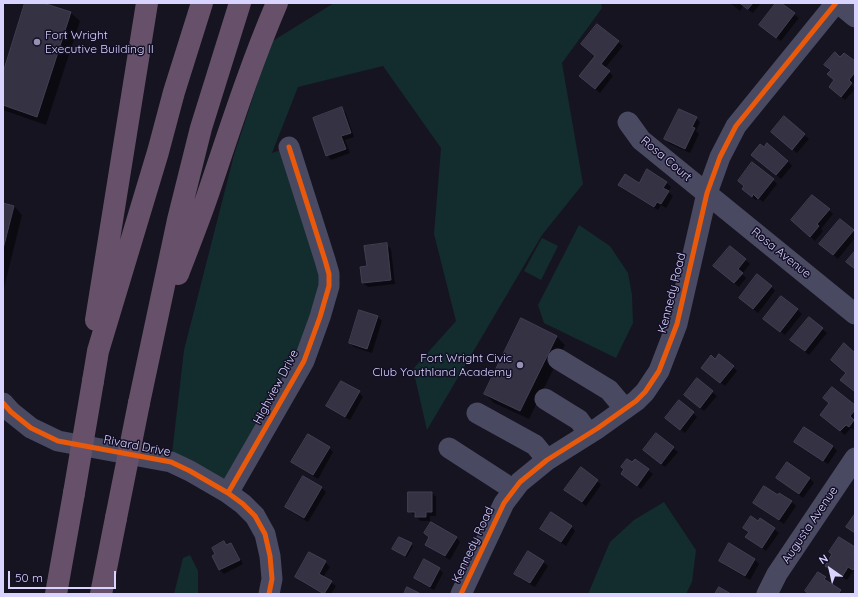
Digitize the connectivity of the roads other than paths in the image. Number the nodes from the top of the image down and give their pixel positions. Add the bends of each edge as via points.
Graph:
1 (147, 3) edge
2 (202, 3) edge
3 (240, 3) edge
4 (277, 3) edge
5 (837, 3) edge
6 (855, 16) edge
7 (628, 122) dead end
8 (289, 147) dead end
9 (707, 192) junction
10 (855, 314) edge
11 (152, 342) junction
12 (98, 351) junction
13 (558, 359) dead end
14 (545, 399) dead end
15 (3, 403) edge
16 (625, 409) junction
17 (477, 413) dead end
18 (589, 434) junction
19 (449, 448) dead end
20 (855, 458) edge
21 (547, 460) junction
22 (514, 490) junction
23 (228, 493) junction
24 (56, 594) edge
25 (101, 594) edge
26 (269, 594) edge
27 (461, 594) edge
28 (767, 594) edge

1 - 12 highway via 96,318
2 - 12 highway
3 - 11 highway via 201,128
4 - 11 highway
5 - 6 street
5 - 9 street, Kennedy Road via 736,126 720,157
7 - 9 street, Rosa Court via 641,140
8 - 23 street, Highview Drive via 325,260 329,286 304,361
9 - 10 street, Rosa Avenue
9 - 16 street, Kennedy Road via 677,324 659,370 645,392
11 - 25 highway, bridge
12 - 24 highway, bridge
13 - 16 street via 609,390
14 - 18 street via 579,420
15 - 23 street, Rivard Drive via 31,428 58,441 171,462
16 - 18 street, Kennedy Road
17 - 21 street via 535,445
18 - 21 street, Kennedy Road
19 - 22 street
20 - 28 street, Augusta Avenue via 777,574
21 - 22 street, Kennedy Road
22 - 27 street, Kennedy Road via 504,503
23 - 26 street, Rivard Drive via 255,516 265,534 271,564 272,580

